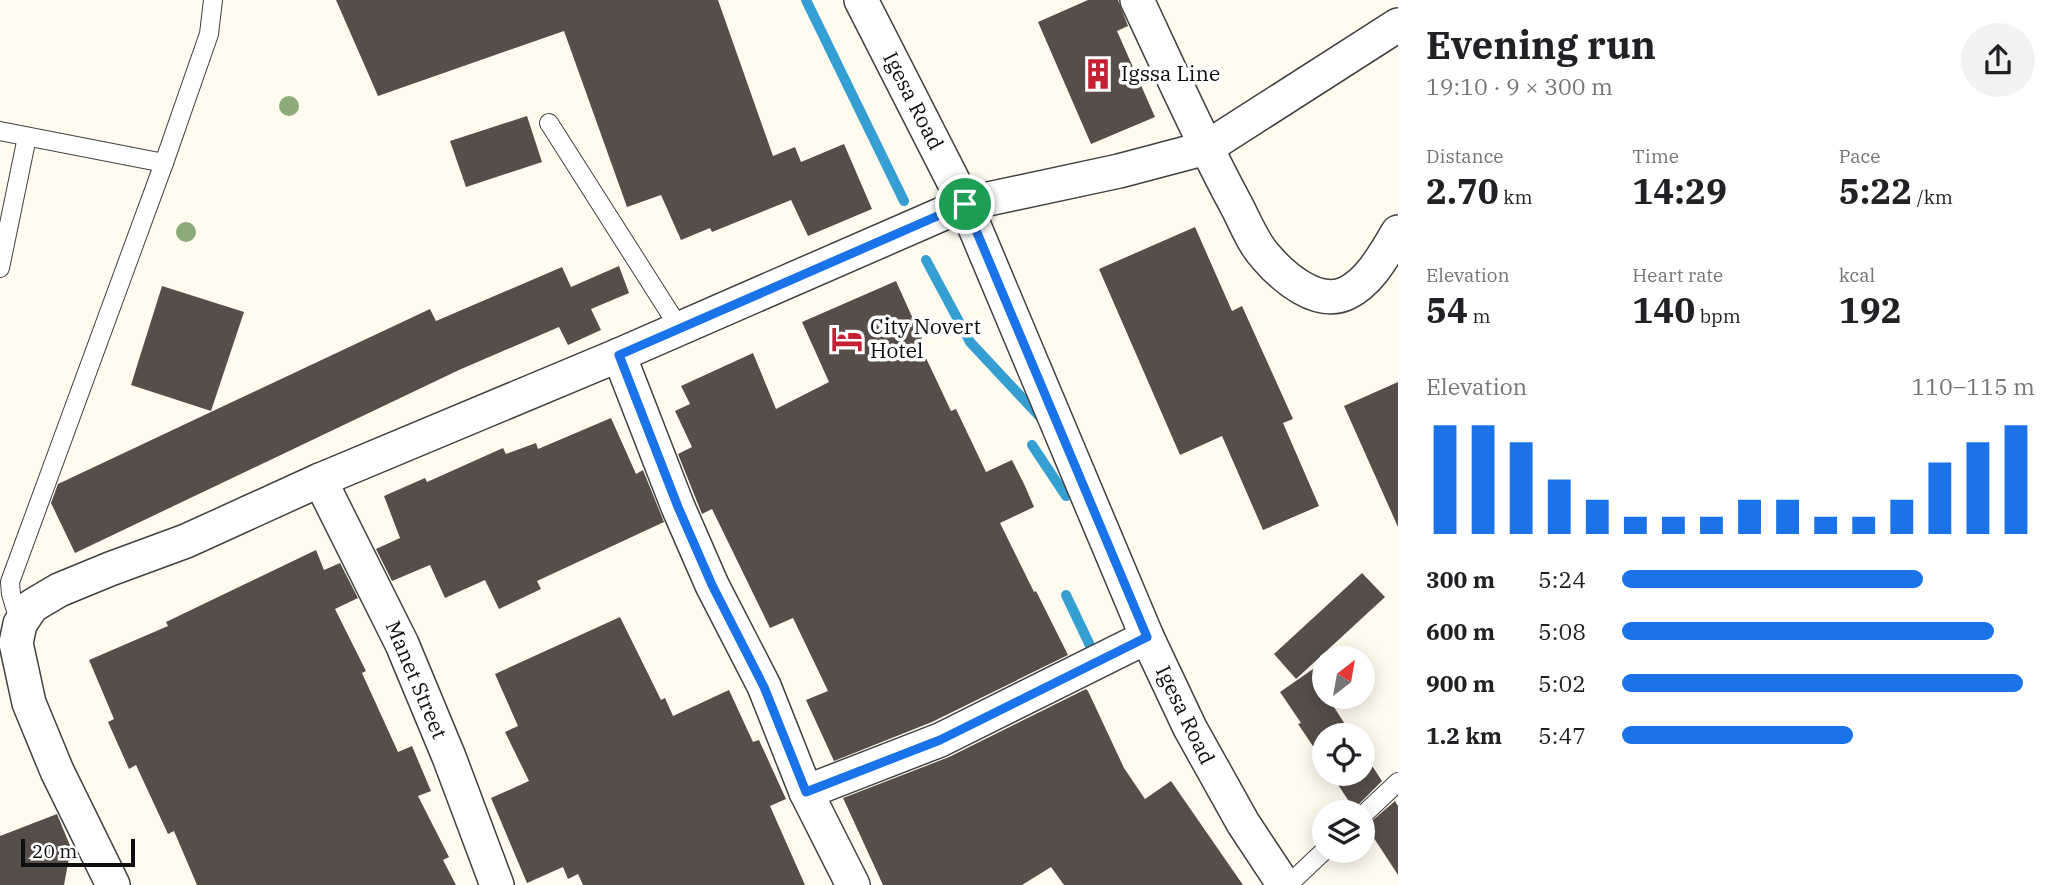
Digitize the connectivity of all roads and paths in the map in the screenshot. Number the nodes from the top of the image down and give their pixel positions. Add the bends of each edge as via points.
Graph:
1 (214, 0) edge
2 (861, 0) edge
3 (1137, 0) edge
4 (1398, 25) edge
5 (549, 122) dead end
6 (0, 131) edge
7 (27, 136) junction
8 (1206, 148) junction
9 (164, 163) junction
10 (965, 204) junction
11 (1398, 232) edge
12 (0, 268) edge
13 (680, 328) junction
14 (619, 355) junction
15 (320, 481) junction
16 (18, 634) junction
17 (1147, 637) junction
18 (1398, 782) edge
19 (806, 792) junction
20 (1375, 803) edge
21 (1312, 862) edge
22 (113, 885) edge
23 (497, 885) edge
24 (853, 885) edge
25 (1286, 885) edge

1 - 9 lane via 209,34
2 - 10 street, Igesa Road
3 - 8 street
4 - 8 street
5 - 13 lane
6 - 7 lane
7 - 9 lane
7 - 12 lane
8 - 10 street
8 - 11 street via 1264,256 1294,283 1321,297 1346,294 1362,282
9 - 16 lane via 10,582
10 - 13 street
10 - 17 street, Igesa Road
13 - 14 street
14 - 15 street
14 - 19 street via 678,507 764,687
15 - 16 street via 186,541 59,590 32,606
15 - 23 street, Manet Street via 402,644
16 - 22 street via 21,674 33,715
17 - 19 street via 940,740
17 - 25 street, Igesa Road via 1213,772
18 - 20 lane
19 - 24 street
21 - 25 lane

